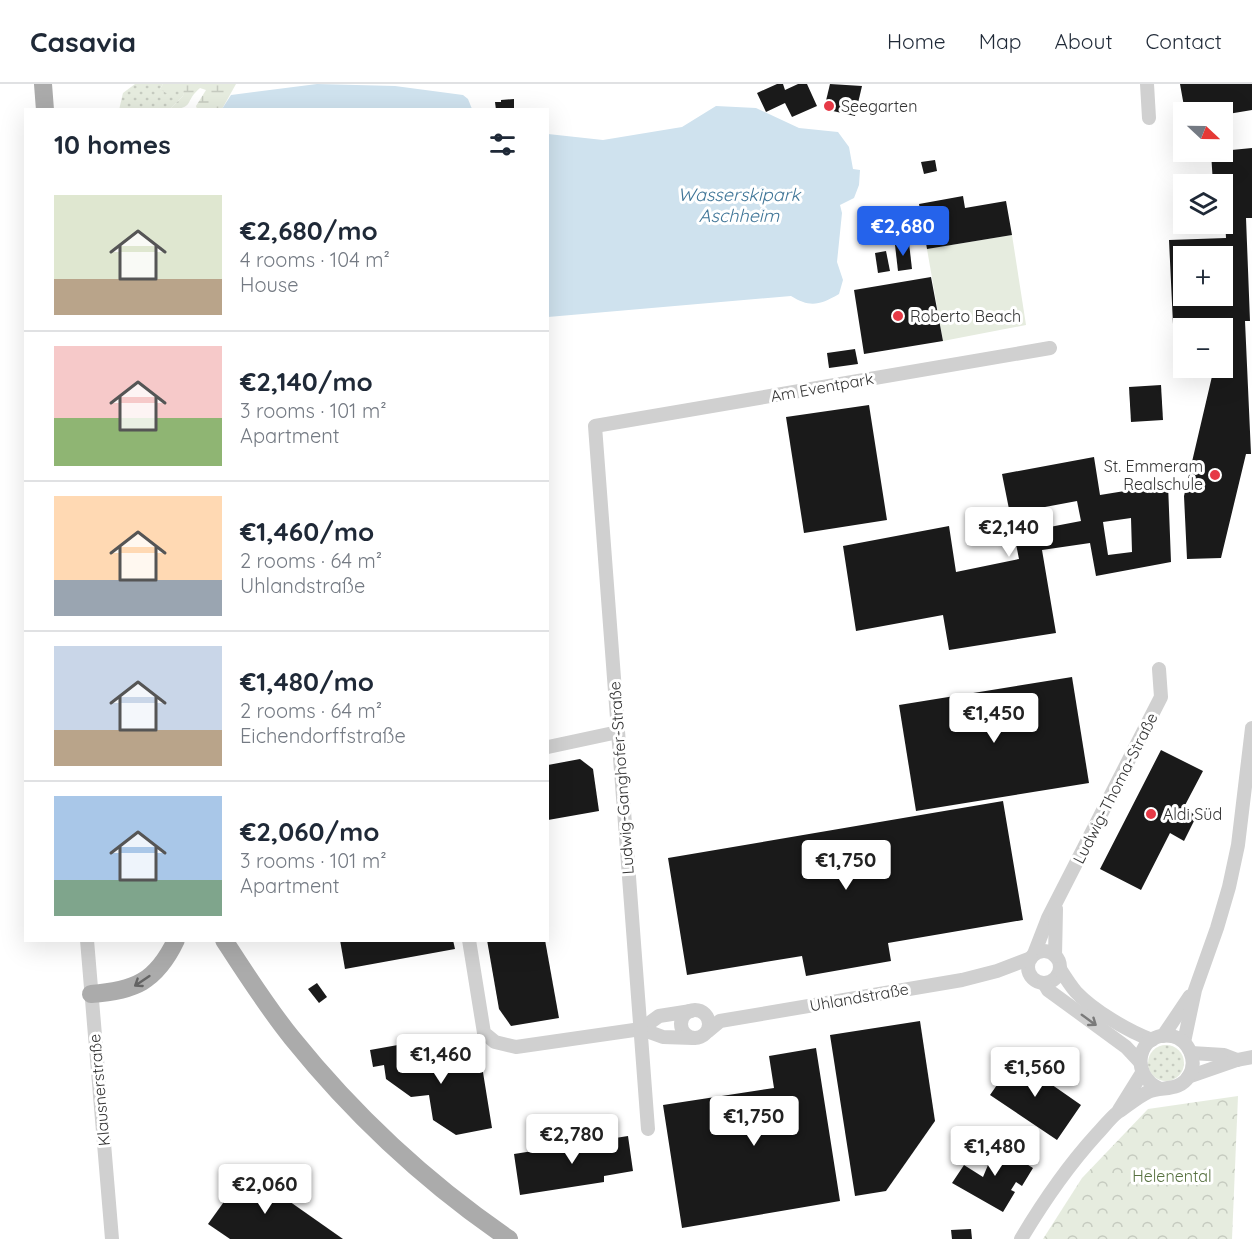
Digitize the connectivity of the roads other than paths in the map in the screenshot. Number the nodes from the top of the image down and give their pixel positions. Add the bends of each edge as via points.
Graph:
1 (43, 84) edge
2 (1147, 84) edge
3 (45, 108) edge
4 (1149, 118) dead end
5 (1050, 348) dead end
6 (595, 426) joint
7 (1159, 669) dead end
8 (1252, 728) edge
9 (618, 732) junction
10 (549, 747) edge
11 (1057, 904) junction
12 (87, 942) edge
13 (175, 942) edge
14 (225, 942) edge
15 (469, 942) edge
16 (1033, 956) junction
17 (1057, 962) junction
18 (997, 972) junction
19 (1038, 981) junction
20 (1195, 990) junction
21 (91, 994) junction
22 (697, 1012) junction
23 (720, 1020) junction
24 (641, 1029) junction
25 (708, 1031) junction
26 (693, 1038) junction
27 (1158, 1038) junction
28 (1187, 1048) junction
29 (1252, 1058) edge
30 (1237, 1060) junction
31 (1141, 1067) junction
32 (1188, 1077) junction
33 (1160, 1089) junction
34 (1118, 1112) junction
35 (648, 1129) dead end
36 (112, 1239) edge
37 (509, 1239) edge
38 (1021, 1239) edge

1 - 3 main road
2 - 4 street
5 - 6 street, Am Eventpark
6 - 9 street, Ludwig-Ganghofer-Straße
7 - 11 street, Ludwig-Thoma-Straße via 1161,697
8 - 20 street via 1229,887
9 - 10 street
9 - 24 street, Ludwig-Ganghofer-Straße
11 - 16 street, Ludwig-Thoma-Straße
11 - 17 street, Ludwig-Thoma-Straße
12 - 21 street, Klausnerstraße
13 -> 21 main road via 156,971 139,984
14 - 37 main road via 292,1038 335,1088 418,1170
15 - 24 street via 484,1033 495,1042 516,1047
16 - 17 street, Uhlandstraße via 1045,951
16 - 18 street, Uhlandstraße
16 - 19 street via 1028,969
17 - 19 street via 1054,979
17 - 27 street via 1088,1003 1135,1034
18 - 19 street, Uhlandstraße
18 - 23 street, Uhlandstraße
19 -> 31 street via 1126,1047
20 - 27 street
20 - 28 street
21 - 36 street, Klausnerstraße
22 - 23 street
22 - 24 street via 659,1016
22 - 25 street via 709,1021
22 - 26 street via 683,1018 686,1035
23 - 25 street
24 - 26 street via 663,1037
24 - 35 street, Ludwig-Ganghofer-Straße
25 - 26 street
27 - 28 street via 1170,1036
27 - 31 street via 1141,1053
28 - 30 street
28 - 32 street via 1193,1061
29 - 30 street
30 - 32 street
31 - 33 street via 1146,1080
31 - 34 street
32 - 33 street via 1176,1087
33 - 34 street via 1147,1092
34 - 38 street via 1063,1175

